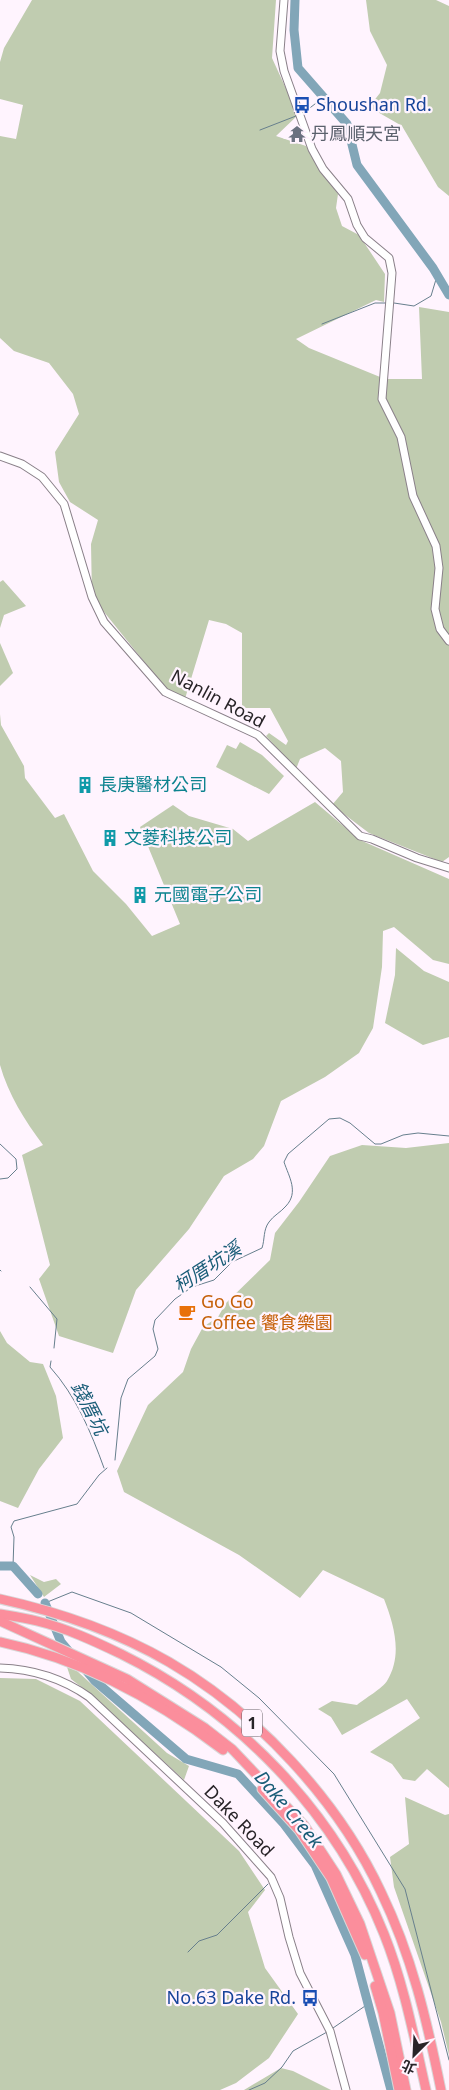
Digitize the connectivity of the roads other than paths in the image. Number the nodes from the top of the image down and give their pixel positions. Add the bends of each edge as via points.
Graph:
1 (284, 0) edge
2 (0, 456) edge
3 (449, 641) edge
4 (449, 868) edge
5 (0, 1599) edge
6 (0, 1614) edge
7 (0, 1622) edge
8 (0, 1642) edge
9 (0, 1668) edge
10 (346, 2090) edge
11 (399, 2090) edge
12 (406, 2090) edge
13 (426, 2090) edge
14 (441, 2090) edge

1 - 3 street via 280,51 312,150 318,163 348,199 365,238 389,258 392,273 382,399 401,437 413,496 436,546 439,568 435,609 440,629
2 - 4 street, Nanlin Road via 42,476 64,504 92,597 104,622 165,692 258,736 360,836
5 - 14 highway, 1 via 70,1617 162,1658 231,1704 299,1770 330,1809 381,1890 423,2003
6 - 13 highway, 1 via 69,1631 144,1666 198,1699 255,1745 296,1789 320,1818 354,1872 383,1932 398,1972
7 - 12 highway, 1 via 127,1679 205,1728 232,1749 304,1825 336,1874 360,1924 390,2013
8 - 11 highway, 1 via 41,1652 80,1667 141,1695 191,1726 227,1753 299,1830 330,1878 367,1959 383,2013
9 - 10 street, Dake Road via 40,1673 76,1687 223,1823 272,1877 300,1973 328,2025

